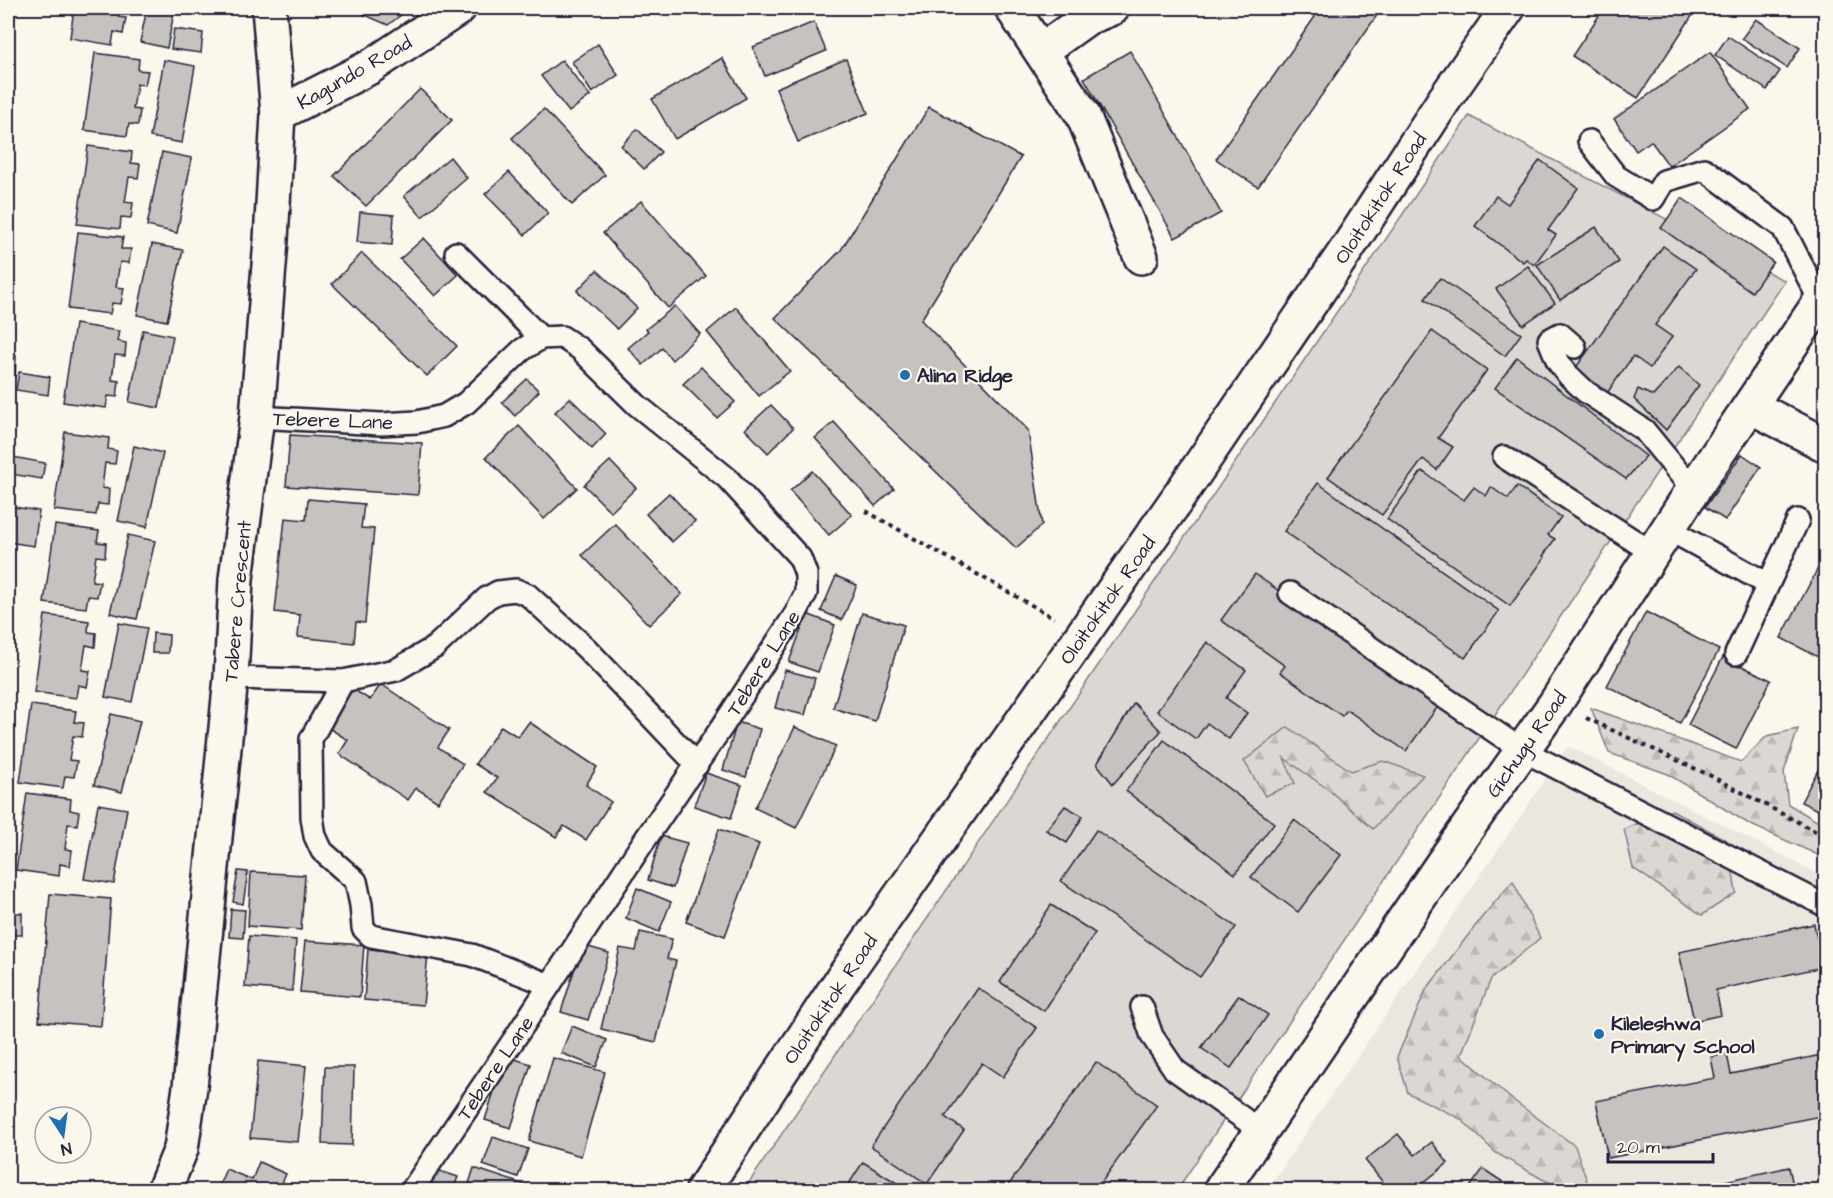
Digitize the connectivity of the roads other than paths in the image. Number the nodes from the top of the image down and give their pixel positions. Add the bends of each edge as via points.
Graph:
1 (269, 8) edge
2 (459, 8) edge
3 (1012, 8) edge
4 (1112, 8) edge
5 (1509, 8) edge
6 (1041, 51) junction
7 (278, 114) junction
8 (1588, 141) dead end
9 (456, 253) dead end
10 (1141, 257) dead end
11 (1823, 297) edge
12 (541, 339) junction
13 (1575, 347) dead end
14 (1750, 406) junction
15 (257, 417) junction
16 (1826, 445) edge
17 (1504, 457) dead end
18 (1693, 490) junction
19 (1798, 520) dead end
20 (1660, 541) junction
21 (1768, 584) junction
22 (1290, 593) dead end
23 (1736, 654) dead end
24 (231, 678) junction
25 (343, 681) junction
26 (1522, 750) junction
27 (697, 765) junction
28 (1826, 906) edge
29 (550, 985) junction
30 (1142, 1007) dead end
31 (1261, 1131) junction
32 (164, 1191) edge
33 (412, 1191) edge
34 (704, 1191) edge
35 (1221, 1191) edge

1 - 7 street, Tabere Crescent
2 - 7 street, Kagundo Road via 370,67
3 - 6 street
4 - 6 street via 1087,18
5 - 34 street, Oloitokitok Road via 1187,486 838,985
6 - 10 street via 1083,115
7 - 15 street, Tabere Crescent
8 - 11 lane via 1616,176 1653,200 1664,181 1704,169 1783,228
9 - 12 lane
11 - 14 street, Gichugu Road
12 - 15 lane, Tebere Lane via 522,350 466,403 444,416 381,424
12 - 27 lane, Tebere Lane via 562,337 579,349 638,405 727,478 800,558 806,574 806,593 796,613
13 - 18 lane via 1560,334 1549,340 1569,376 1586,392 1644,430
14 - 16 street
14 - 18 street, Gichugu Road
15 - 24 street, Tabere Crescent via 236,579
17 - 20 lane
18 - 20 street, Gichugu Road
19 - 21 lane
20 - 21 lane
20 - 26 street, Gichugu Road
21 - 23 lane
22 - 26 lane
24 - 25 lane
24 - 32 street, Tabere Crescent via 190,1087 181,1149
25 - 27 lane via 396,670 435,647 488,598 498,592 516,590 528,595 586,648
25 - 29 lane via 311,739 312,817 322,851 356,881 363,928 371,936 472,955
26 - 28 lane
26 - 31 street, Gichugu Road
27 - 29 lane, Tebere Lane
29 - 33 lane, Tebere Lane
30 - 31 lane via 1152,1036 1175,1071
31 - 35 street, Gichugu Road

